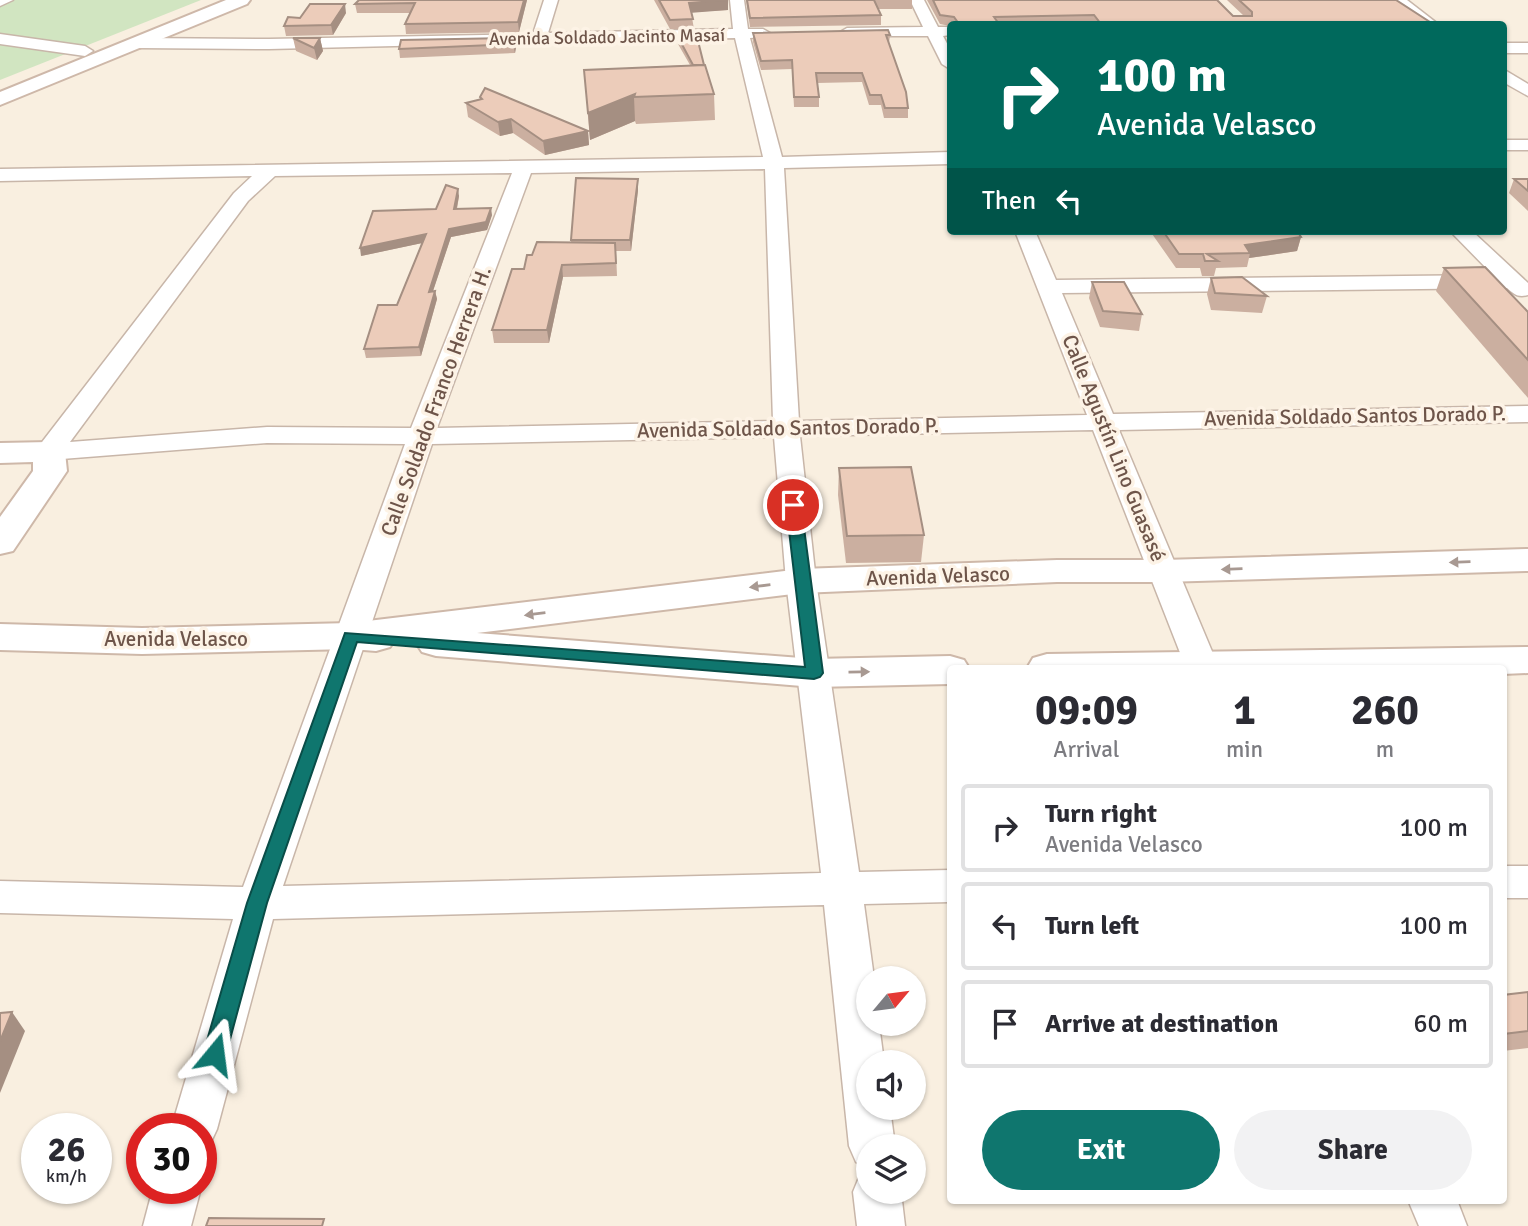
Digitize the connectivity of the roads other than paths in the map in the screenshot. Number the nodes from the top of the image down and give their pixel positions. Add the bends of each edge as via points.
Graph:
1 (6, 0) edge
2 (206, 0) edge
3 (241, 0) edge
4 (551, 0) edge
5 (737, 0) edge
6 (917, 0) edge
7 (1398, 0) edge
8 (0, 2) edge
9 (1427, 21) edge
10 (934, 31) junction
11 (947, 31) edge
12 (838, 32) edge
13 (741, 33) junction
14 (783, 33) edge
15 (539, 38) junction
16 (0, 39) edge
17 (138, 43) junction
18 (1507, 48) edge
19 (1528, 48) edge
20 (85, 51) junction
21 (947, 58) edge
22 (1507, 77) edge
23 (0, 85) edge
24 (1528, 91) edge
25 (0, 99) edge
26 (1507, 145) edge
27 (1528, 145) edge
28 (947, 158) edge
29 (774, 164) junction
30 (524, 166) junction
31 (271, 169) junction
32 (0, 175) edge
33 (1027, 235) edge
34 (1464, 235) edge
35 (1048, 287) junction
36 (1520, 288) edge
37 (1528, 414) edge
38 (1102, 421) junction
39 (786, 428) junction
40 (421, 436) junction
41 (49, 452) junction
42 (0, 453) edge
43 (0, 543) edge
44 (1528, 560) edge
45 (1164, 572) junction
46 (801, 581) junction
47 (351, 636) junction
48 (0, 638) edge
49 (1528, 660) edge
50 (1202, 665) edge
51 (1296, 665) edge
52 (947, 670) edge
53 (814, 673) junction
54 (1507, 882) edge
55 (1528, 882) edge
56 (947, 886) edge
57 (842, 887) junction
58 (0, 897) edge
59 (257, 903) junction
60 (198, 1113) edge
61 (871, 1134) edge
62 (173, 1204) edge
63 (878, 1204) edge
64 (1434, 1204) edge
65 (167, 1226) edge
66 (881, 1226) edge
67 (1443, 1226) edge

1 - 8 street
2 - 20 street
3 - 17 street
4 - 15 street
5 - 13 street
6 - 10 street
7 - 9 street
10 - 11 street
10 - 12 street
10 - 21 street
13 - 14 street, Avenida Soldado Jacinto Masaí
13 - 15 street, Avenida Soldado Jacinto Masaí
13 - 29 street
15 - 17 street, Avenida Soldado Jacinto Masaí
16 - 20 street
17 - 25 street
18 - 19 street
20 - 23 street
22 - 24 street
26 - 27 street
28 - 29 street
29 - 30 street
29 - 39 street
30 - 31 street
30 - 40 street, Calle Soldado Franco Herrera H.
31 - 32 street
31 - 41 street via 241,197
33 - 35 street, Calle Agustín Lino Guasasé
34 - 36 street
35 - 36 street
35 - 38 street, Calle Agustín Lino Guasasé
37 - 38 street, Avenida Soldado Santos Dorado P.
38 - 39 street, Avenida Soldado Santos Dorado P.
38 - 45 street, Calle Agustín Lino Guasasé
39 - 40 street, Avenida Soldado Santos Dorado P.
39 - 46 street
40 - 41 street, Avenida Soldado Santos Dorado P. via 267,435
40 - 47 street, Calle Soldado Franco Herrera H.
41 - 42 street
41 - 43 street via 50,471
44 -> 45 street, Avenida Velasco
45 - 46 street, Avenida Velasco via 1057,571
45 - 50 street, Calle Agustín Lino Guasasé
46 -> 47 street, Avenida Velasco
46 - 53 street
47 - 48 street, Avenida Velasco via 142,641
47 - 53 street, Avenida Velasco
47 - 59 street, Calle Soldado Franco Herrera H.
49 - 51 street
53 -> 52 street, Avenida Velasco
53 - 57 street
54 - 55 street
56 - 57 street
57 - 59 street
57 - 61 street
58 - 59 street
59 - 60 street, Calle Soldado Franco Herrera H.
62 - 65 street
63 - 66 street
64 - 67 street

